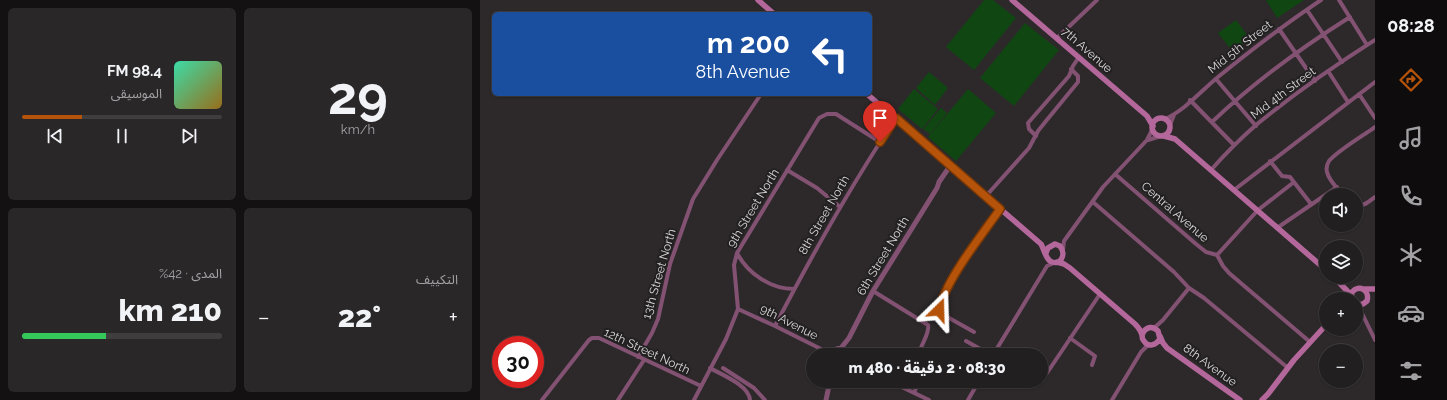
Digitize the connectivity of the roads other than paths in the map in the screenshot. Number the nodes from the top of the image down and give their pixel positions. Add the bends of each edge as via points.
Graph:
1 (758, 0) edge
2 (1012, 0) edge
3 (1097, 0) edge
4 (1321, 0) edge
5 (1339, 0) edge
6 (1307, 10) junction
7 (772, 12) edge
8 (1350, 16) junction
9 (1279, 29) junction
10 (1323, 34) junction
11 (1057, 38) junction
12 (1375, 40) edge
13 (1367, 45) junction
14 (1295, 53) junction
15 (1079, 57) junction
16 (1342, 62) junction
17 (1071, 69) junction
18 (1328, 71) junction
19 (1216, 79) junction
20 (1315, 81) junction
21 (1375, 82) edge
22 (1359, 94) junction
23 (760, 96) edge
24 (869, 96) edge
25 (1190, 100) junction
26 (1235, 101) junction
27 (1348, 102) junction
28 (1174, 115) junction
29 (1147, 116) junction
30 (896, 118) junction
31 (1375, 118) edge
32 (1162, 119) junction
33 (1212, 122) junction
34 (1256, 126) junction
35 (1153, 127) junction
36 (1170, 127) junction
37 (1375, 127) edge
38 (1036, 136) junction
39 (1162, 136) junction
40 (1175, 139) junction
41 (1147, 140) junction
42 (880, 142) junction
43 (1234, 145) junction
44 (1270, 161) junction
45 (952, 167) junction
46 (787, 170) junction
47 (1211, 170) junction
48 (1116, 174) junction
49 (1294, 182) junction
50 (1336, 187) joint
51 (1234, 190) junction
52 (986, 196) junction
53 (1375, 198) edge
54 (1092, 202) junction
55 (1311, 204) junction
56 (1363, 205) edge
57 (840, 206) junction
58 (1000, 209) junction
59 (1258, 210) junction
60 (1277, 228) junction
61 (1064, 241) junction
62 (1041, 244) junction
63 (1052, 245) junction
64 (1063, 251) junction
65 (737, 254) junction
66 (1046, 255) junction
67 (1217, 255) junction
68 (1057, 262) junction
69 (1319, 264) edge
70 (1047, 266) junction
71 (1070, 268) junction
72 (1340, 284) edge
73 (1345, 284) edge
74 (1189, 288) junction
75 (1360, 288) junction
76 (794, 289) junction
77 (1375, 290) edge
78 (873, 291) junction
79 (1347, 292) edge
80 (1352, 292) edge
81 (1100, 294) junction
82 (1368, 297) junction
83 (1365, 303) joint
84 (738, 309) junction
85 (1364, 316) joint
86 (1163, 320) junction
87 (1135, 324) junction
88 (775, 326) junction
89 (1152, 327) junction
90 (974, 332) dead end
91 (1319, 332) edge
92 (851, 335) junction
93 (1160, 335) junction
94 (1070, 338) junction
95 (1143, 338) junction
96 (966, 340) dead end
97 (1375, 340) edge
98 (1310, 342) junction
99 (1151, 345) junction
100 (817, 348) edge
101 (841, 348) edge
102 (850, 348) edge
103 (920, 348) edge
104 (980, 348) edge
105 (996, 348) edge
106 (1167, 348) junction
107 (1141, 352) junction
108 (638, 357) junction
109 (644, 360) junction
110 (1092, 365) dead end
111 (710, 368) junction
112 (723, 368) dead end
113 (1288, 368) junction
114 (1048, 371) edge
115 (701, 386) junction
116 (829, 388) edge
117 (906, 388) edge
118 (916, 388) edge
119 (975, 388) edge
120 (914, 393) junction
121 (1267, 397) edge
122 (542, 400) edge
123 (618, 400) edge
124 (694, 400) edge
125 (750, 400) edge
126 (765, 400) edge
127 (826, 400) edge
128 (928, 400) edge
129 (968, 400) edge
130 (1112, 400) edge
131 (1240, 400) edge
132 (1262, 400) edge

1 - 7 main road
2 - 11 main road, 7th Avenue
3 - 11 street
4 - 6 street, Mid 5th Street
5 - 8 street
6 - 9 street, Mid 5th Street
6 - 10 street
8 - 10 street
8 - 13 street
9 - 14 street
9 - 19 street, Mid 5th Street
10 - 14 street
10 - 16 street
11 - 15 main road, 7th Avenue
12 - 13 street, Mid 4th Street
13 - 16 street, Mid 4th Street
14 - 20 street
14 - 26 street
15 - 17 street
15 - 29 main road, 7th Avenue
16 - 18 street, Mid 4th Street
17 - 38 street via 1078,76 1078,82
17 - 38 street via 1067,78 1029,122 1029,129
18 - 20 street, Mid 4th Street
18 - 27 street
19 - 25 street, Mid 5th Street
19 - 26 street
20 - 34 street, Mid 4th Street
21 - 22 street
22 - 27 street
22 - 31 street
23 - 108 street, 13th Street North via 693,199 670,264 658,319
24 - 30 main road
25 - 28 street, Mid 5th Street
25 - 33 street
26 - 33 street
26 - 34 street
27 - 44 street
28 - 32 street, Mid 5th Street
28 - 36 street, Mid 5th Street
29 - 32 main road, 7th Avenue
29 - 35 main road, 7th Avenue
30 - 42 street, 8th Street North
30 - 45 main road
32 - 35 main road via 1156,120
32 - 36 main road
33 - 43 street
34 - 43 street, Mid 4th Street
35 - 39 main road via 1156,134
35 - 41 street
36 - 39 main road via 1167,134
36 - 40 main road
37 - 50 street via 1330,160 1326,171
38 - 52 street via 1029,148
39 - 40 main road
39 - 41 street
40 - 47 main road
41 - 48 street
42 - 46 street, 9th Street North via 836,114 827,114 819,118
42 - 57 street, 8th Street North
43 - 47 street, Mid 4th Street
44 - 49 street via 1282,176 1290,177
44 - 51 street
45 - 52 main road
45 - 78 street, 6th Street North via 939,182
46 - 57 street
46 - 65 street, 9th Street North
47 - 51 main road
48 - 54 street
48 - 67 street, Central Avenue via 1196,244 1206,252
49 - 55 street
49 - 59 street
50 - 55 street
51 - 59 main road
52 - 58 main road
53 - 56 street
54 - 61 street
54 - 74 street via 1174,272
55 - 60 street
57 - 76 street, 8th Street North
58 - 62 main road
58 - 90 street via 969,252 940,304 939,310 942,314
59 - 60 main road
59 - 67 street
60 - 69 main road
61 - 63 street
61 - 64 street
62 - 63 main road
62 - 66 main road
63 - 64 main road via 1060,246
63 - 66 main road via 1046,250
64 - 68 main road via 1061,259
64 - 71 main road
65 - 76 street via 742,264 767,283
65 - 84 street, 9th Street North via 734,265
66 - 68 main road via 1050,261
66 - 70 street
67 - 98 street, Central Avenue via 1229,273
68 - 70 street
68 - 71 main road
70 - 105 street
71 - 81 main road
72 - 79 main road
73 - 75 main road via 1352,288
74 - 86 street
74 - 113 street
75 - 77 main road
75 - 80 main road
75 - 82 main road
76 - 88 street, 8th Street North
77 - 82 main road
78 - 92 street, 6th Street North
78 - 103 street via 928,325
81 - 87 main road
81 - 94 street
82 - 83 main road
83 - 85 street
84 - 88 street, 9th Avenue
84 - 111 street, 9th Street North via 726,339
85 - 97 street
86 - 89 street
86 - 93 street
87 - 89 main road
87 - 95 main road
88 - 100 street, 9th Avenue
89 - 93 main road
89 - 95 main road via 1144,331
91 - 98 main road
92 - 101 street, 6th Street North
92 - 102 street, 6th Street North
93 - 99 main road via 1158,342
93 - 106 main road, 8th Avenue
94 - 110 street via 1095,356
94 - 114 street
95 - 99 main road
95 - 107 street
96 - 104 street
98 - 113 main road
99 - 106 main road, 8th Avenue
99 - 107 street
106 - 131 main road, 8th Avenue
107 - 130 street
108 - 109 street, 12th Street North
108 - 122 street, 12th Street North via 599,338 592,338
109 - 115 street, 12th Street North
109 - 123 street
111 - 115 street, 9th Street North
111 - 125 street via 743,387 748,392
112 - 126 street via 754,388
113 - 121 main road
115 - 124 street, 9th Street North
116 - 127 street
117 - 120 street
118 - 120 street
119 - 129 street
120 - 128 street
121 - 132 main road

